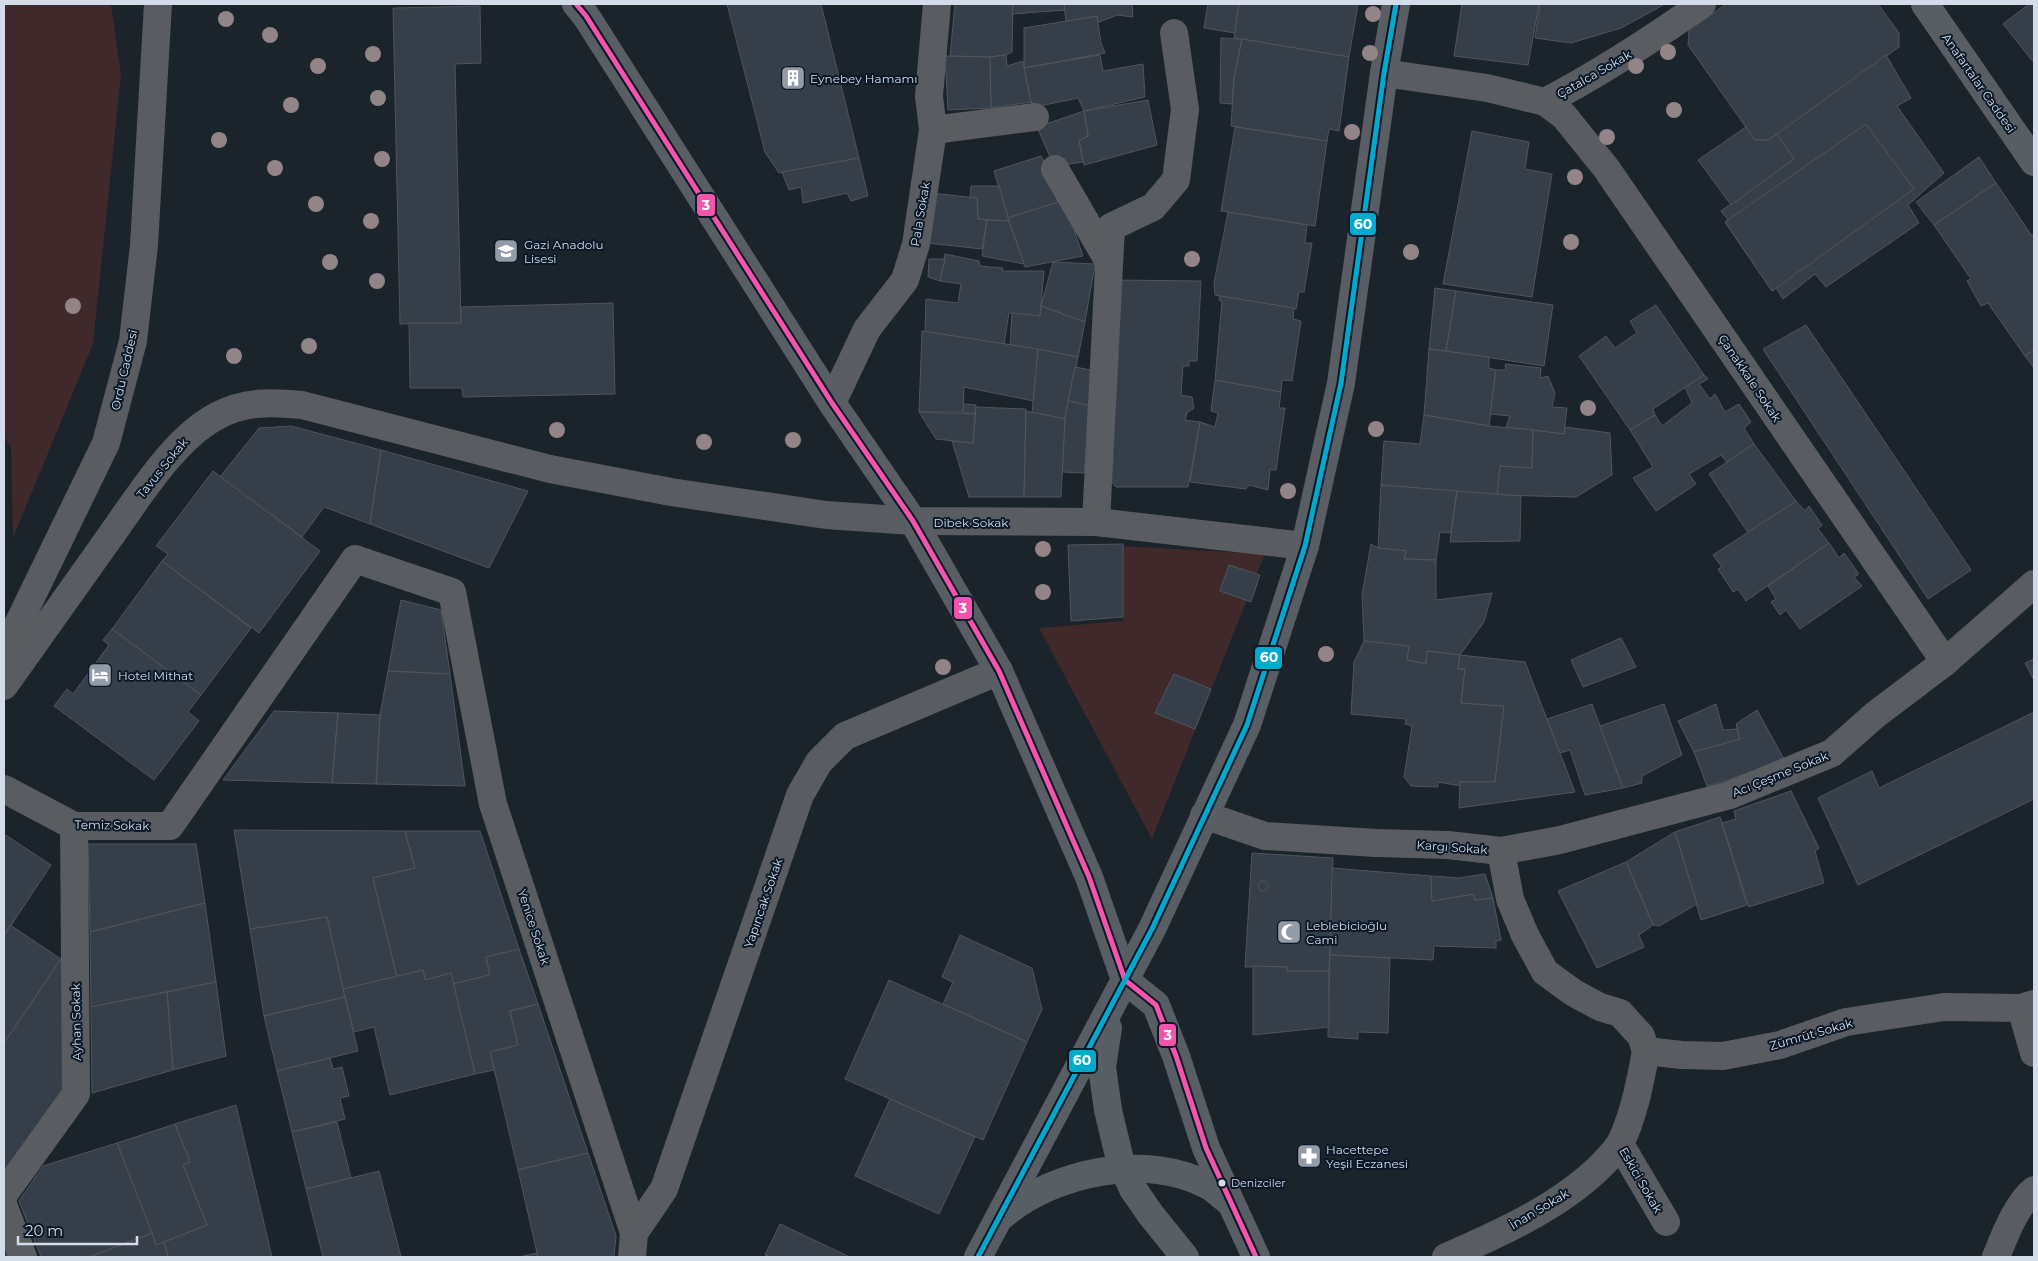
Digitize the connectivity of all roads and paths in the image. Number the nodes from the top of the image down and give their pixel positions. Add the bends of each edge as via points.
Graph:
1 (158, 4) edge
2 (576, 4) edge
3 (937, 4) edge
4 (1396, 4) edge
5 (1702, 4) edge
6 (1925, 4) edge
7 (1174, 33) dead end
8 (1384, 73) junction
9 (1545, 102) junction
10 (1035, 117) dead end
11 (933, 130) junction
12 (2034, 162) edge
13 (1056, 169) dead end
14 (1109, 263) junction
15 (832, 403) junction
16 (550, 469) joint
17 (912, 521) junction
18 (1096, 522) junction
19 (1305, 546) junction
20 (2034, 584) edge
21 (452, 592) joint
22 (4, 653) edge
23 (1945, 662) junction
24 (999, 671) junction
25 (4, 686) edge
26 (4, 789) edge
27 (1204, 815) junction
28 (74, 826) junction
29 (1501, 851) junction
30 (1125, 980) junction
31 (2028, 1006) edge
32 (1646, 1051) junction
33 (2034, 1052) edge
34 (1620, 1144) junction
35 (1125, 1170) junction
36 (2034, 1190) edge
37 (4, 1194) edge
38 (1230, 1202) junction
39 (4, 1207) edge
40 (1000, 1218) junction
41 (1666, 1222) dead end
42 (633, 1245) edge
43 (23, 1257) edge
44 (978, 1257) edge
45 (1185, 1257) edge
46 (1256, 1257) edge
47 (1446, 1257) edge
48 (1996, 1257) edge

1 - 22 street, Ordu Caddesi via 144,245 133,341 106,444
2 - 15 main road
3 - 11 street, Pala Sokak via 929,96
4 - 8 main road
5 - 9 street, Çatalca Sokak via 1640,48
6 - 12 main road, Anafartalar Caddesi
7 - 14 street via 1185,109 1176,180 1153,207 1111,227
8 - 9 street, Çatalca Sokak via 1487,88
8 - 19 main road via 1341,382
9 - 23 street, Çanakkale Sokak via 1564,116 1606,168
10 - 11 street
11 - 15 street, Pala Sokak via 916,244 905,280 867,329
13 - 14 street
14 - 18 street
15 - 17 main road
16 - 17 street, Dibek Sokak via 671,492 809,512
16 - 25 street, Tavus Sokak via 302,404 269,402 241,405 216,416 190,434 155,474
17 - 18 street, Dibek Sokak
17 - 24 main road
18 - 19 street, Dibek Sokak
19 - 27 main road via 1247,725
20 - 23 street, Acı Çeşme Sokak
21 - 28 street, Temiz Sokak via 355,559 170,826
21 - 42 street, Yenice Sokak via 493,804
23 - 29 street, Acı Çeşme Sokak via 1823,757 1730,795 1560,840
24 - 30 main road via 1089,877
24 - 42 street, Yapıncak Sokak via 845,736 819,762 800,795 664,1189
26 - 28 street, Temiz Sokak
27 - 29 street, Kargı Sokak via 1266,836 1448,845
27 - 30 main road
28 - 37 street, Ayhan Sokak via 76,1094
29 - 32 street, Kargı Sokak via 1510,899 1546,972 1574,993 1620,1014 1641,1036
30 - 35 main road via 1106,1035 1102,1067 1108,1110
30 - 38 main road via 1156,1005 1206,1148
30 - 40 main road
31 - 32 street, Zümrüt Sokak via 1944,1007 1846,1022 1780,1045 1723,1056
31 - 33 street
32 - 34 street, Eskici Sokak via 1634,1108
34 - 41 street, Eskici Sokak
34 - 47 street, İnan Sokak via 1598,1170 1545,1208
35 - 38 main road via 1144,1169 1182,1175 1209,1186
35 - 40 main road via 1083,1174 1018,1202
35 - 45 main road via 1133,1189
36 - 48 street via 2027,1196
38 - 46 main road
39 - 43 street
40 - 44 main road

